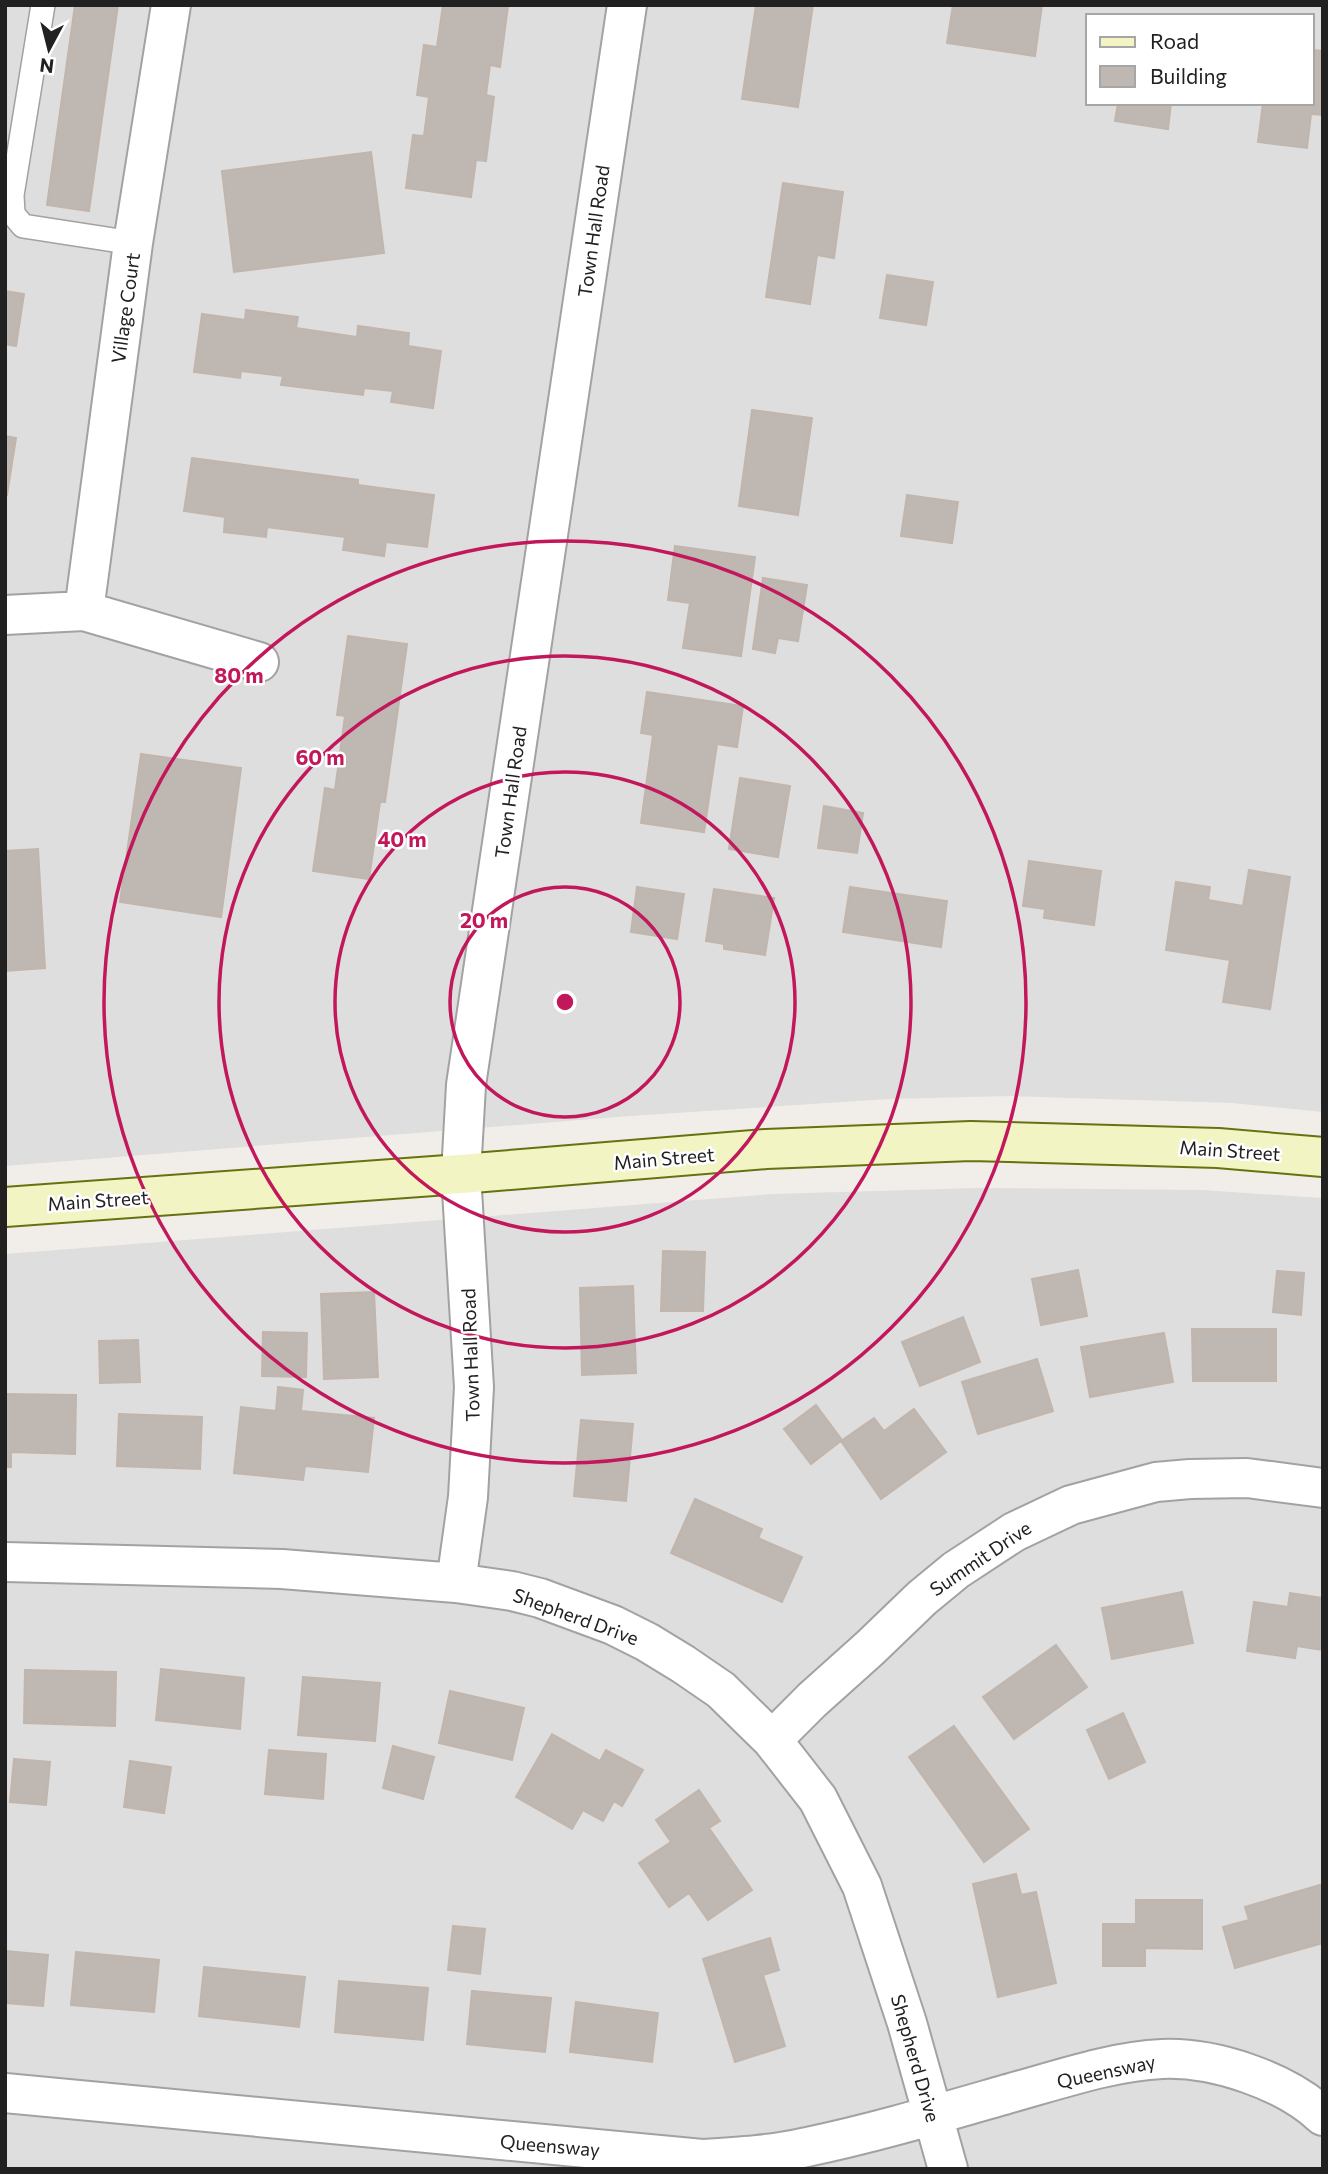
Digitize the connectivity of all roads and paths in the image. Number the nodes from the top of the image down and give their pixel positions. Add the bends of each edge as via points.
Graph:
1 (43, 5) edge
2 (171, 5) edge
3 (627, 5) edge
4 (134, 243) junction
5 (83, 611) junction
6 (5, 615) edge
7 (258, 662) dead end
8 (1323, 1157) edge
9 (461, 1174) junction
10 (5, 1207) edge
11 (1323, 1488) edge
12 (5, 1562) edge
13 (456, 1583) junction
14 (772, 1740) junction
15 (5, 2094) edge
16 (933, 2115) junction
17 (1323, 2116) edge
18 (947, 2169) edge

1 - 4 lane via 12,195 13,214 23,226
2 - 4 street, Village Court
3 - 9 street, Town Hall Road via 466,1085
4 - 5 street, Village Court
5 - 6 street
5 - 7 street
8 - 9 main road, Main Street via 1218,1148 971,1141 766,1149
9 - 10 main road, Main Street
9 - 13 street, Town Hall Road via 474,1387 468,1497
11 - 14 street, Summit Drive via 1247,1478 1190,1479 1156,1482 1071,1504 1014,1532 956,1570
12 - 13 street, Shepherd Drive via 282,1569
13 - 14 street, Shepherd Drive via 540,1598 647,1642 721,1690
14 - 16 street, Shepherd Drive via 818,1799 862,1886
15 - 16 street, Queensway via 702,2159 806,2148
16 - 17 street, Queensway via 1062,2078 1164,2059 1222,2064 1273,2083
16 - 18 street, Shepherd Drive

